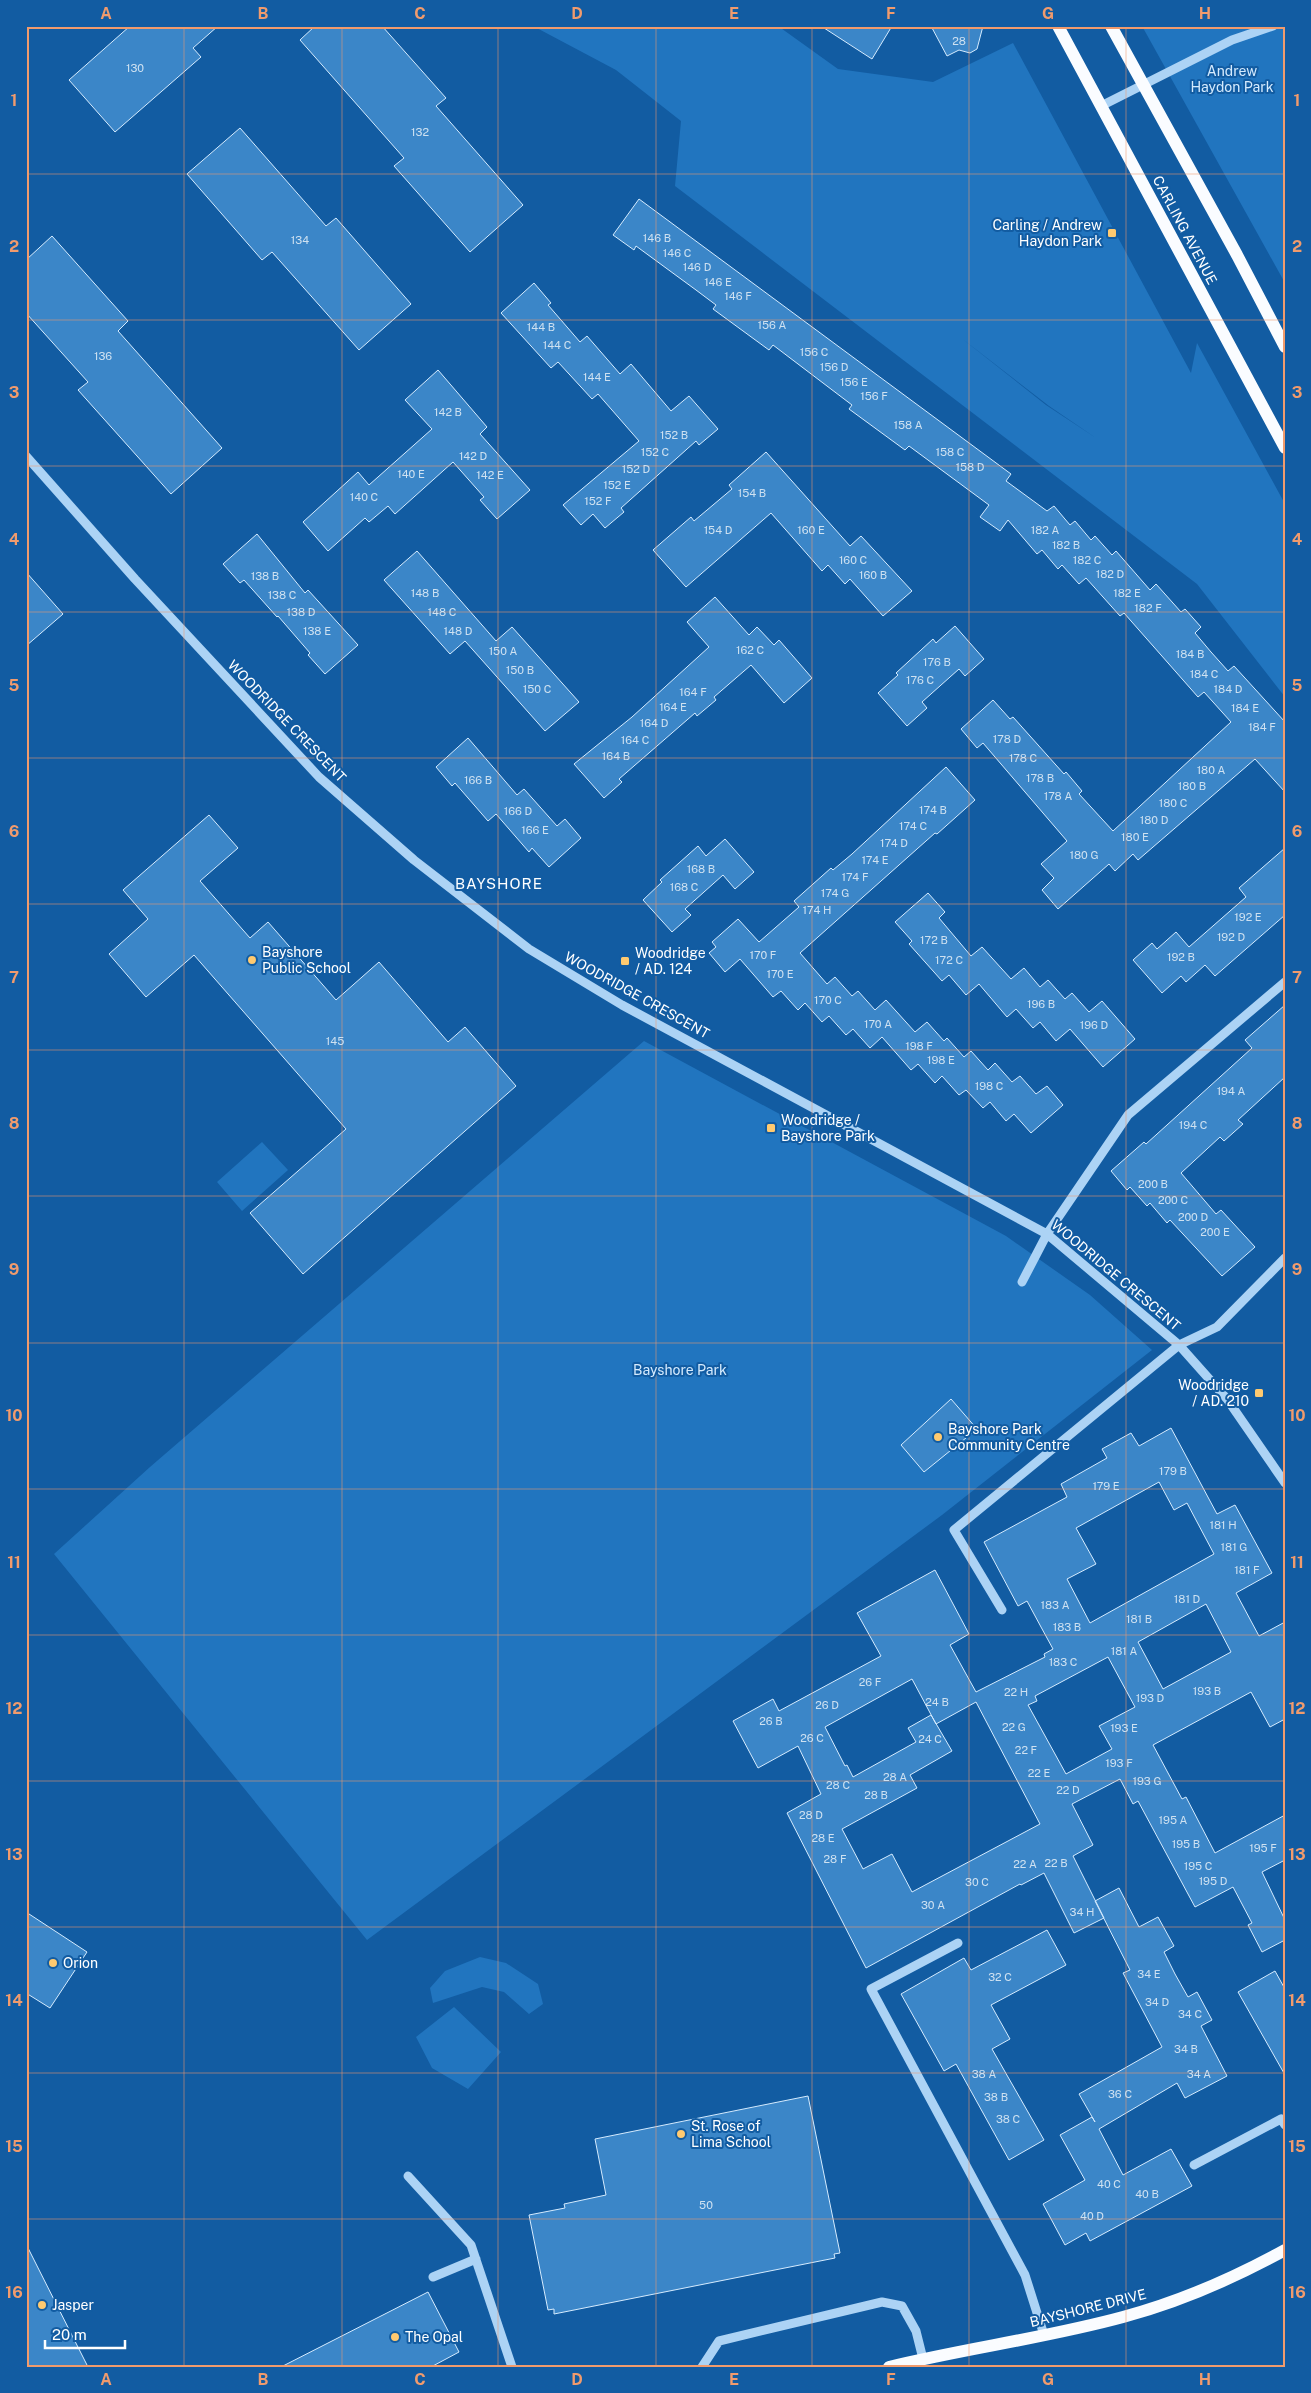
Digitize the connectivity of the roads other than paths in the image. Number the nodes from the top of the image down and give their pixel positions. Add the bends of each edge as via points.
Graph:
1 (1058, 26) edge
2 (1111, 26) edge
3 (1272, 26) edge
4 (1142, 84) junction
5 (1101, 106) junction
6 (1285, 347) edge
7 (1285, 448) edge
8 (26, 456) edge
9 (1285, 982) edge
10 (1047, 1234) junction
11 (1285, 1258) edge
12 (1022, 1282) dead end
13 (1179, 1345) junction
14 (1282, 1471) edge
15 (1285, 1483) edge
16 (1002, 1610) dead end
17 (958, 1943) dead end
18 (1285, 2125) edge
19 (1194, 2165) dead end
20 (408, 2176) dead end
21 (1285, 2250) edge
22 (476, 2259) junction
23 (433, 2277) dead end
24 (1044, 2335) junction
25 (924, 2358) junction
26 (512, 2367) edge
27 (702, 2367) edge
28 (889, 2367) edge

1 - 5 main road, CARLING AVENUE
2 - 4 main road
3 - 4 street via 1232,40
4 - 5 street
4 - 6 main road
5 - 7 main road, CARLING AVENUE
8 - 10 street, WOODRIDGE CRESCENT via 134,579 319,777 458,896 529,949 622,1005
9 - 10 street via 1128,1115
10 - 12 street
10 - 13 street, WOODRIDGE CRESCENT
11 - 13 street via 1217,1327
13 - 14 street, WOODRIDGE CRESCENT
13 - 16 street via 954,1530
14 - 15 street, WOODRIDGE CRESCENT
17 - 24 street via 871,1989 1025,2275
18 - 19 street via 1281,2119
20 - 22 street via 471,2245
21 - 24 main road, BAYSHORE DRIVE via 1171,2302 1124,2317
22 - 23 street
22 - 26 street
24 - 25 main road, BAYSHORE DRIVE
25 - 27 street via 916,2331 902,2306 882,2302 719,2341
25 - 28 main road, BAYSHORE DRIVE

